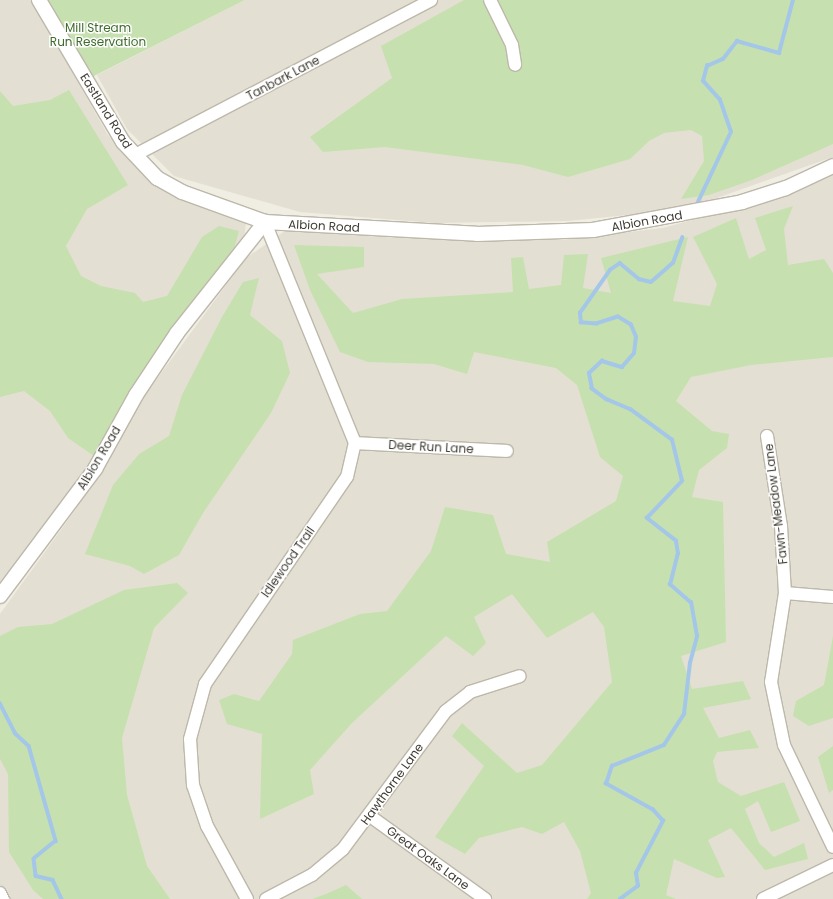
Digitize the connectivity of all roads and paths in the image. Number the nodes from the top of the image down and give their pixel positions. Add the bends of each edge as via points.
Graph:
1 (39, 0) edge
2 (431, 0) edge
3 (490, 0) edge
4 (515, 66) dead end
5 (135, 155) junction
6 (833, 166) edge
7 (265, 222) junction
8 (767, 436) dead end
9 (354, 443) junction
10 (507, 451) dead end
11 (785, 593) junction
12 (0, 596) edge
13 (833, 597) edge
14 (520, 676) dead end
15 (370, 816) junction
16 (833, 847) edge
17 (833, 865) edge
18 (0, 893) edge
19 (2, 899) edge
20 (248, 899) edge
21 (266, 899) edge
22 (485, 899) edge
23 (763, 899) edge

1 - 5 street, Eastland Road via 123,142
2 - 5 street, Tanbark Lane
3 - 4 street via 512,45
5 - 7 street, Eastland Road via 157,178 182,192
6 - 7 street, Albion Road via 786,188 742,202 593,230 477,234
7 - 9 street
7 - 12 street, Albion Road via 177,332 136,395 95,469
8 - 11 street, Fawn-Meadow Lane via 781,526
9 - 10 street, Deer Run Lane
9 - 20 street, Idlewood Trail via 348,478 205,684 190,738 193,785 207,826
11 - 13 street
11 - 16 street, Fawn-Meadow Lane via 771,682 784,745
14 - 15 street, Hawthorne Lane via 470,692 446,711
15 - 21 street, Hawthorne Lane via 343,849 312,875
15 - 22 street, Great Oaks Lane
17 - 23 street
18 - 19 street

